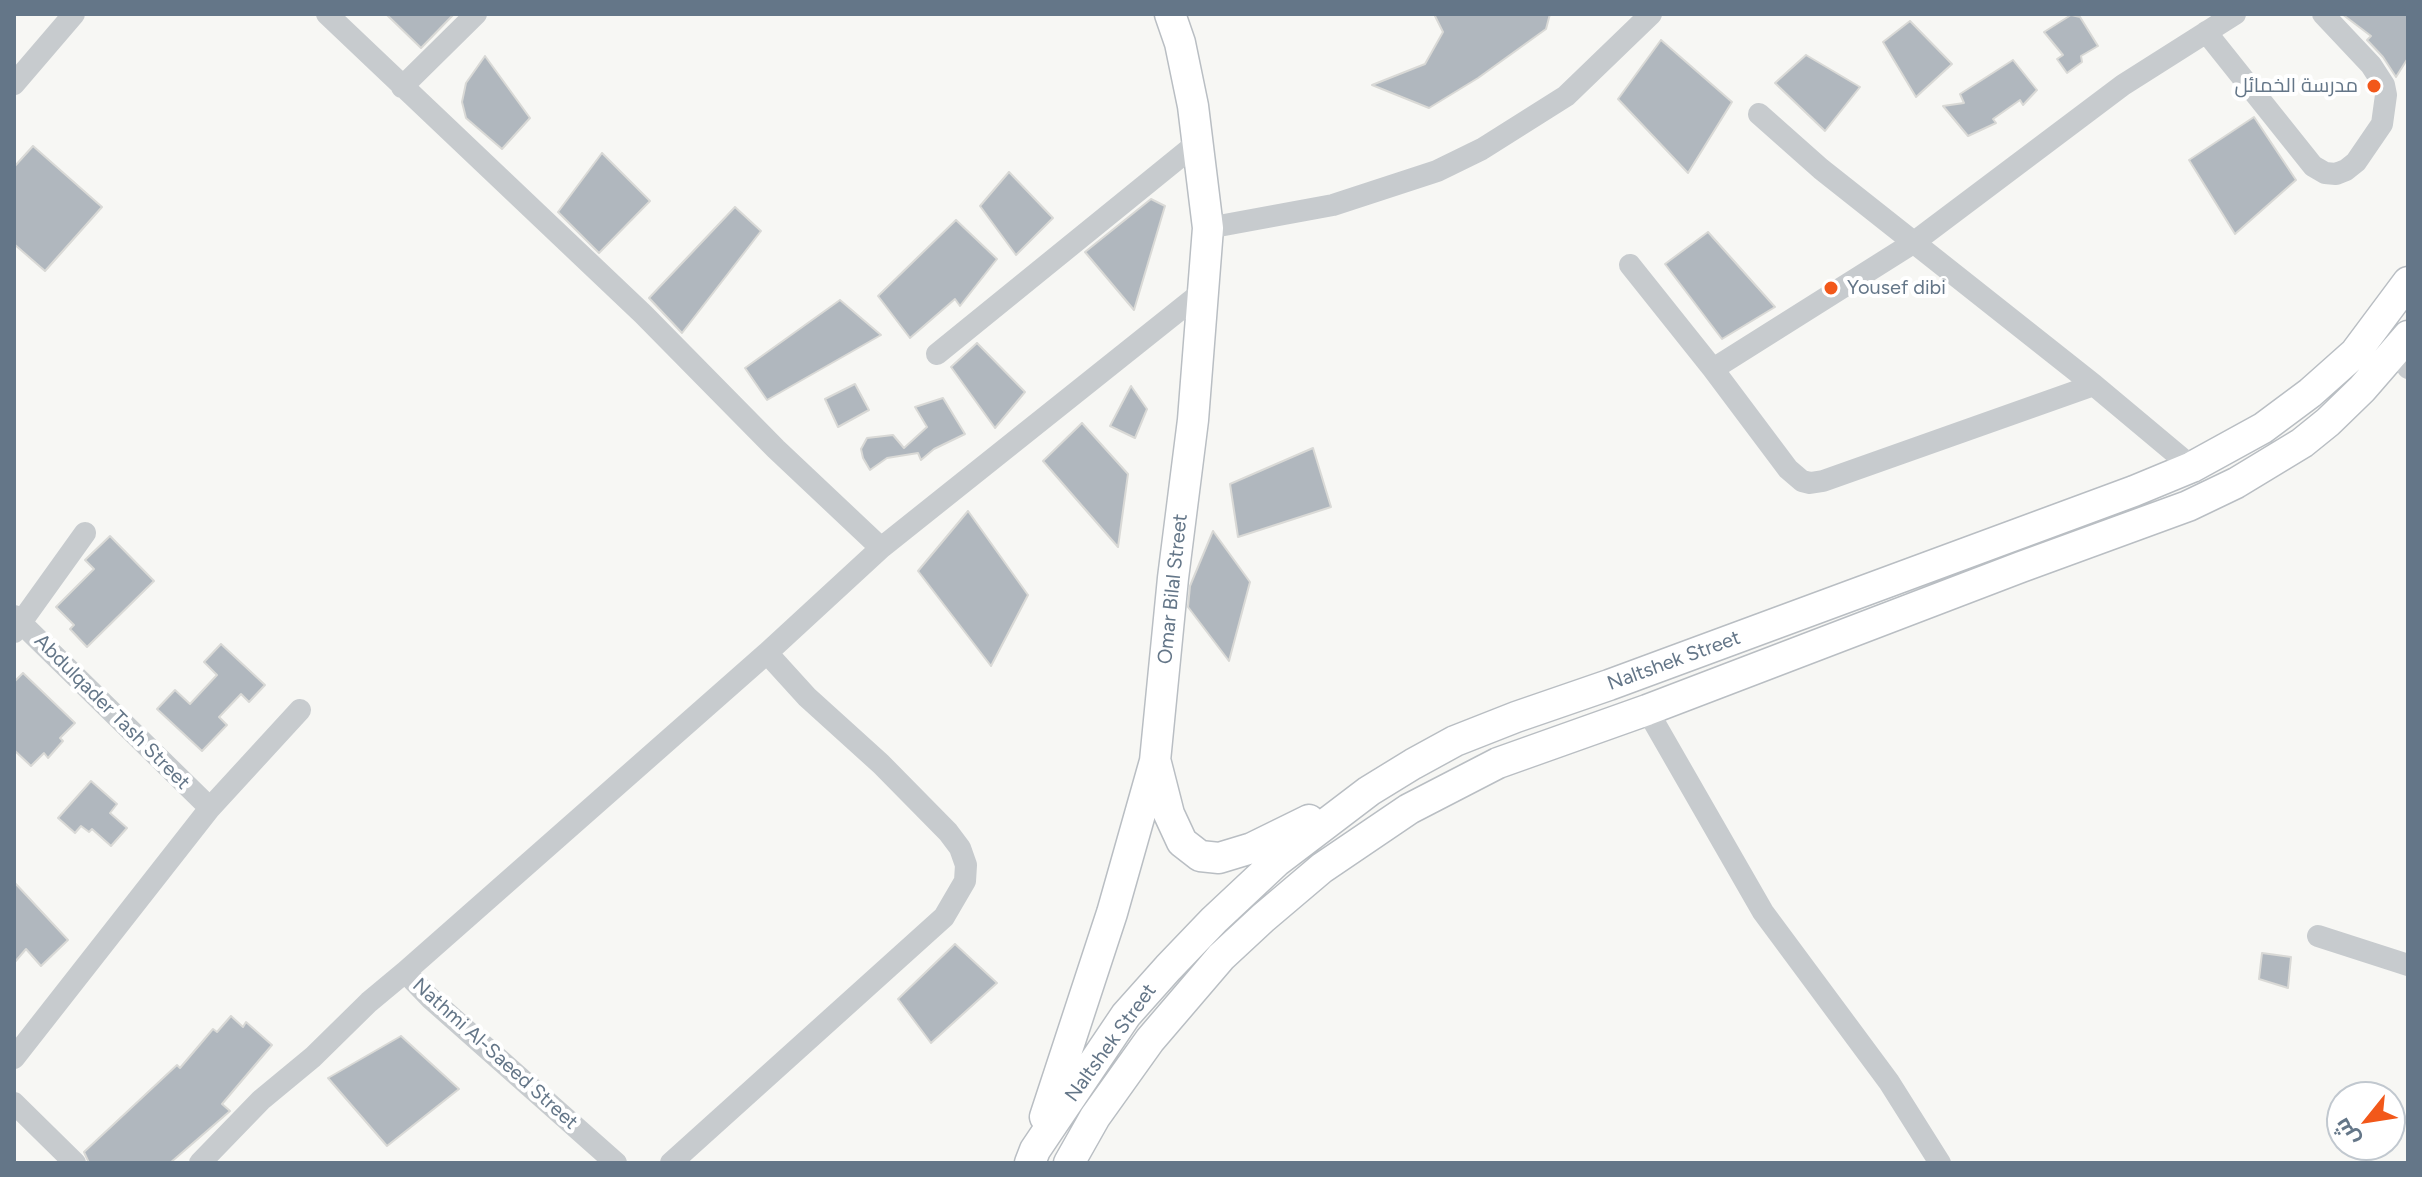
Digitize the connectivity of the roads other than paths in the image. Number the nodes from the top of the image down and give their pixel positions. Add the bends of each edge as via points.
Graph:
1 (74, 14) edge
2 (327, 14) edge
3 (476, 14) edge
4 (1170, 14) edge
5 (1651, 14) edge
6 (2235, 14) edge
7 (2323, 14) edge
8 (2206, 32) junction
9 (14, 84) edge
10 (402, 87) junction
11 (1759, 114) dead end
12 (1197, 143) junction
13 (1208, 228) junction
14 (1913, 243) junction
15 (1630, 265) dead end
16 (2408, 282) edge
17 (1202, 292) junction
18 (2405, 351) edge
19 (937, 354) dead end
20 (1713, 369) junction
21 (2094, 385) junction
22 (2192, 467) junction
23 (85, 533) dead end
24 (881, 548) junction
25 (16, 623) edge
26 (767, 653) junction
27 (300, 710) dead end
28 (1647, 710) junction
29 (1155, 761) junction
30 (1369, 791) junction
31 (210, 808) junction
32 (2318, 936) dead end
33 (2408, 965) edge
34 (405, 972) junction
35 (14, 1058) edge
36 (14, 1103) edge
37 (1033, 1156) edge
38 (75, 1163) edge
39 (200, 1163) edge
40 (616, 1163) edge
41 (671, 1163) edge
42 (1069, 1163) edge
43 (1940, 1163) edge

1 - 9 street
2 - 10 street
3 - 10 street
4 - 12 main road, Omar Bilal Street
5 - 13 street via 1566,96 1448,166 1333,205
6 - 8 street
7 - 8 street via 2371,65 2386,95 2382,124 2356,162 2336,174 2313,166
8 - 14 street via 2123,85
10 - 24 street
11 - 14 street
12 - 13 main road, Omar Bilal Street
12 - 19 street
13 - 17 main road, Omar Bilal Street
14 - 20 street
14 - 21 street
15 - 20 street
16 - 22 main road, Naltshek Street via 2355,353 2310,393 2263,428
17 - 24 street
17 - 29 main road, Omar Bilal Street
18 - 28 main road, Naltshek Street via 2302,443 2188,506
20 - 21 street via 1788,469 1810,483
21 - 22 street
22 - 30 main road, Naltshek Street via 1455,741
23 - 25 street
24 - 26 street
25 - 31 street, Abdulqader Tash Street
26 - 34 street
26 - 41 street via 948,832 966,865 965,881 944,917
27 - 31 street
28 - 42 main road, Naltshek Street via 1498,763 1409,809 1322,868 1221,957 1170,1014 1095,1117
28 - 43 street via 1763,912 1889,1082
29 - 30 main road via 1182,842 1200,856 1219,858 1252,848
29 - 37 main road, Omar Bilal Street
30 - 37 main road, Naltshek Street via 1277,861 1168,968 1126,1015
31 - 35 street
32 - 33 street
34 - 39 street, Nathmi Al-Saeed Street via 261,1100
34 - 40 street, Nathmi Al-Saeed Street
36 - 38 street

